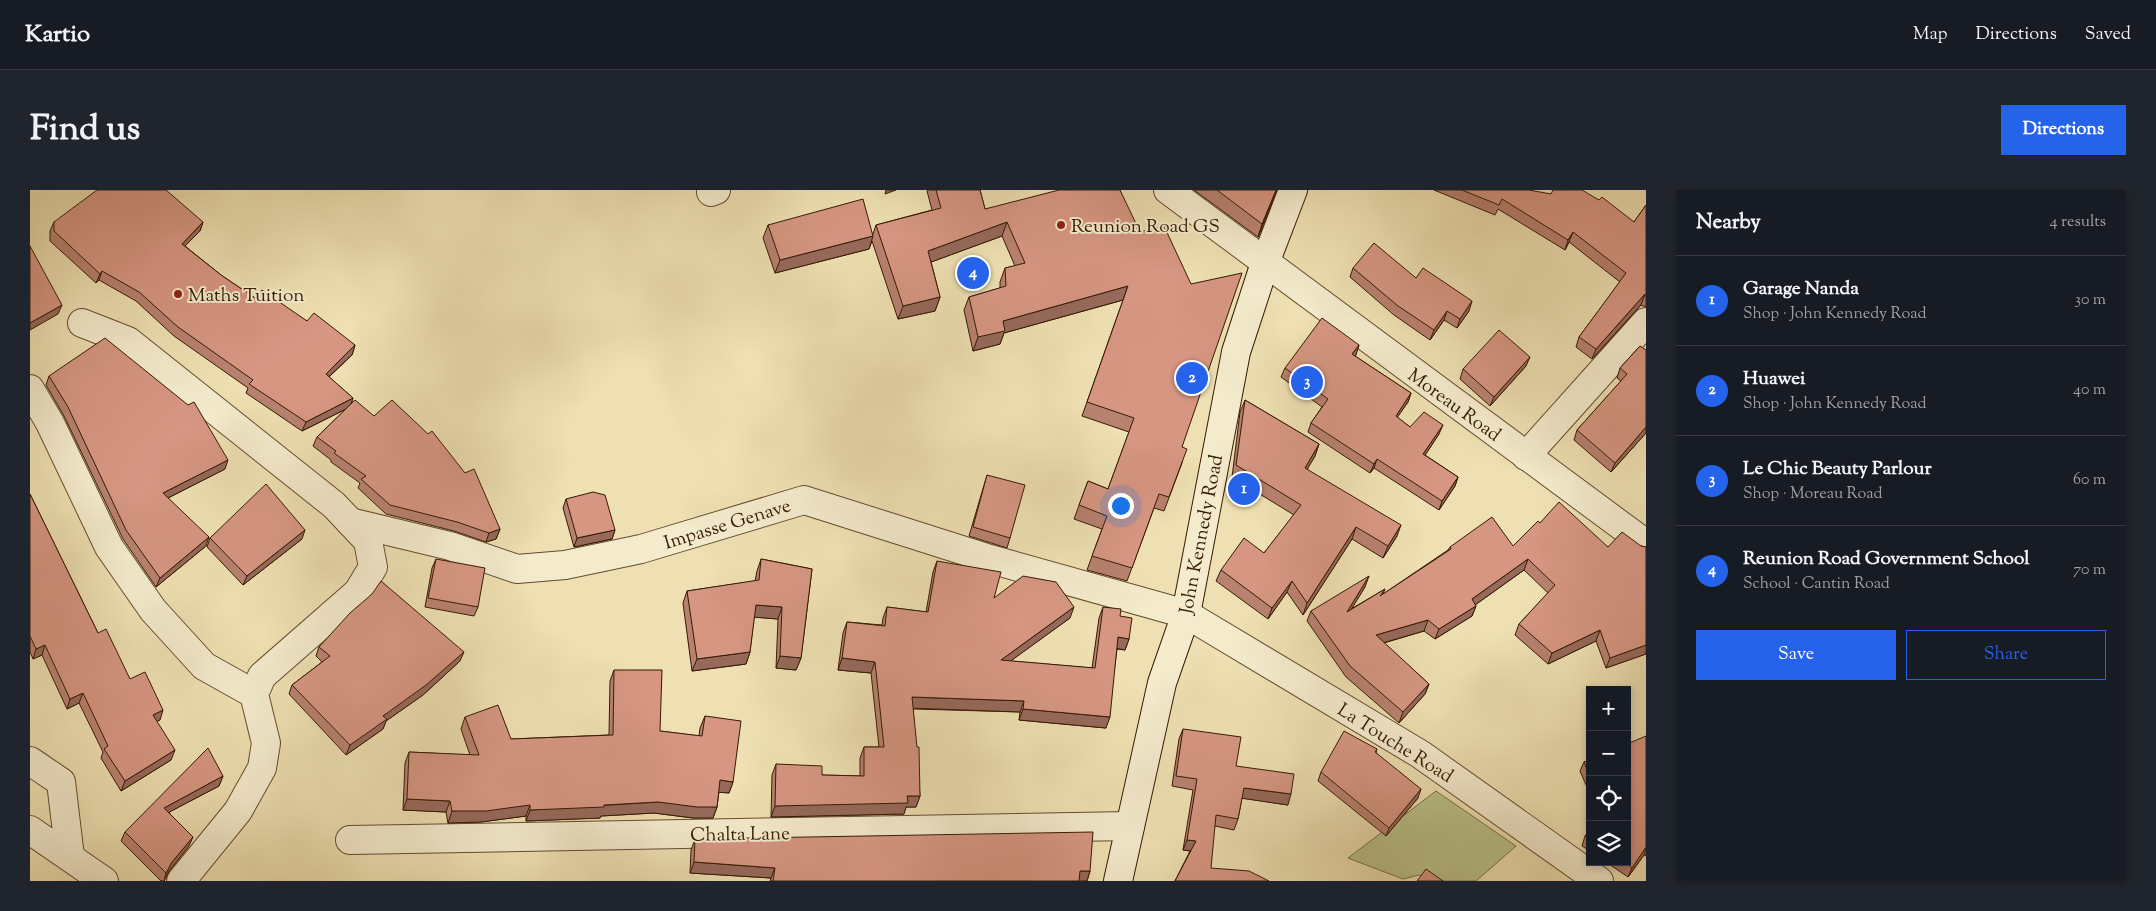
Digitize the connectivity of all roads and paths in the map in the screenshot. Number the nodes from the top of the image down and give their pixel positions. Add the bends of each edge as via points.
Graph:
1 (1168, 190) edge
2 (1293, 190) edge
3 (1265, 263) junction
4 (1646, 322) edge
5 (82, 323) dead end
6 (30, 389) edge
7 (1526, 456) junction
8 (359, 531) junction
9 (1646, 544) edge
10 (1186, 614) junction
11 (254, 694) junction
12 (30, 761) edge
13 (1130, 826) junction
14 (30, 830) edge
15 (350, 840) dead end
16 (70, 858) junction
17 (104, 881) edge
18 (181, 881) edge
19 (1118, 881) edge
20 (1598, 881) edge

1 - 3 street, Moreau Road
2 - 3 street, John Kennedy Road
3 - 7 street, Moreau Road
3 - 10 street, John Kennedy Road via 1236,352
4 - 7 street
5 - 8 street via 128,341 334,505
6 - 11 street via 50,423 109,547 152,610 204,666
7 - 9 street, Moreau Road
8 - 10 street, Impasse Genave via 516,580 558,581 682,552 765,528 804,500 990,559
8 - 11 street via 373,567 358,592 262,676
10 - 13 street, John Kennedy Road via 1162,683
10 - 20 street, La Touche Road via 1420,754
11 - 18 street via 266,743 262,768 238,811
12 - 16 street via 61,782
13 - 15 street, Chalta Lane
13 - 19 street, John Kennedy Road
14 - 16 street
16 - 17 street

